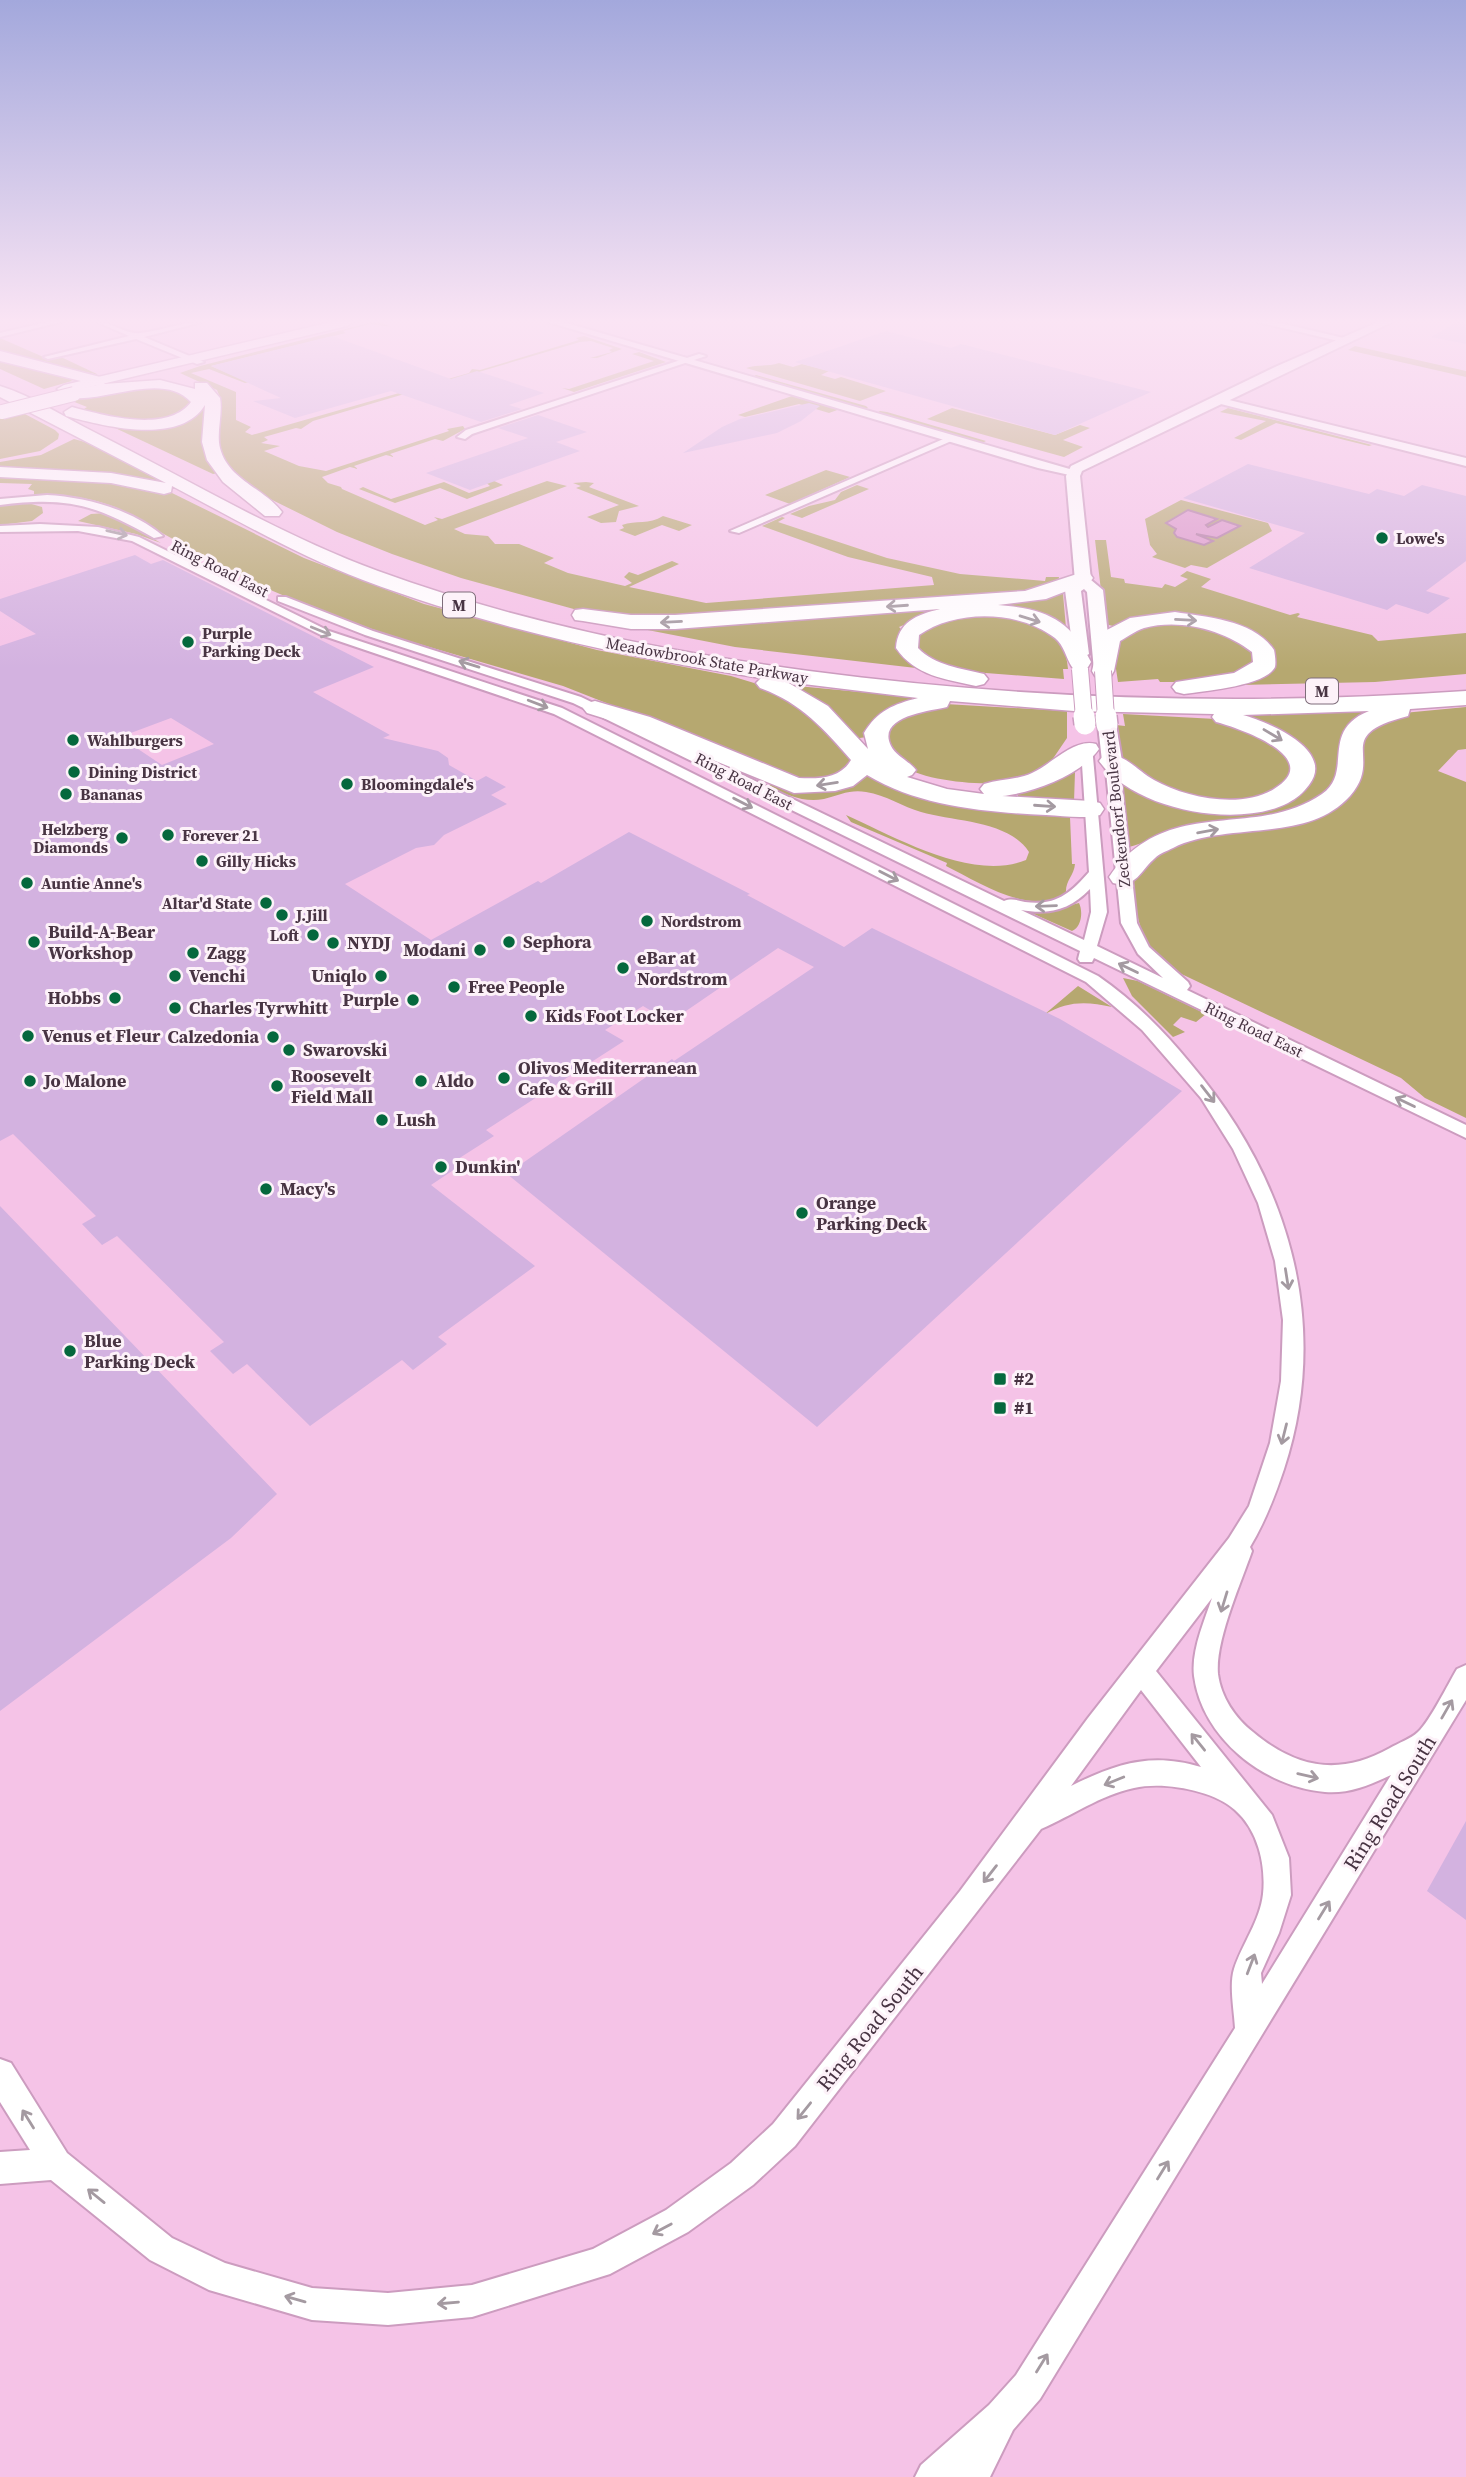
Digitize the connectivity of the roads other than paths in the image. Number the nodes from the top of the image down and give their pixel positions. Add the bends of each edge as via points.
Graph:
1 (65, 438) edge
2 (90, 438) edge
3 (139, 438) edge
4 (211, 438) edge
5 (946, 438) edge
6 (987, 438) edge
7 (1141, 438) edge
8 (1370, 438) edge
9 (951, 439) junction
10 (999, 441) junction
11 (62, 444) dead end
12 (983, 448) junction
13 (31, 457) dead end
14 (0, 461) edge
15 (1466, 461) edge
16 (1078, 469) junction
17 (0, 472) edge
18 (29, 499) junction
19 (0, 502) edge
20 (113, 511) junction
21 (275, 514) junction
22 (247, 518) junction
23 (77, 519) junction
24 (0, 528) edge
25 (735, 531) dead end
26 (1083, 580) junction
27 (503, 602) junction
28 (309, 610) junction
29 (283, 616) junction
30 (683, 659) junction
31 (1088, 667) junction
32 (1466, 682) edge
33 (1001, 684) junction
34 (1120, 691) junction
35 (1466, 699) edge
36 (1045, 702) junction
37 (1150, 706) junction
38 (595, 708) junction
39 (1087, 749) junction
40 (864, 760) junction
41 (1112, 761) junction
42 (1091, 809) junction
43 (1109, 875) junction
44 (983, 897) junction
45 (1090, 950) junction
46 (1078, 971) junction
47 (1210, 1008) junction
48 (1466, 1132) edge
49 (1272, 1213) joint
50 (1244, 1537) junction
51 (1141, 1671) junction
52 (1466, 1677) edge
53 (1429, 1740) junction
54 (1247, 1803) junction
55 (1032, 1820) junction
56 (1250, 2031) junction
57 (0, 2074) edge
58 (56, 2164) junction
59 (0, 2168) edge
60 (1001, 2417) junction
61 (933, 2477) edge
62 (971, 2477) edge

1 - 11 highway
2 - 22 highway, Meadowbrook State Parkway / M
3 - 21 highway, Meadowbrook State Parkway / M
4 - 21 highway via 216,460 233,482
5 - 9 street
6 - 10 street
7 - 16 main road
8 - 15 street
9 - 12 street
9 - 25 street
10 - 12 street
10 - 16 street
12 - 16 street
13 - 14 highway
16 - 26 main road, Zeckendorf Boulevard
17 - 22 highway via 132,481
18 - 19 street, Ring Road East
18 - 20 street, Ring Road East via 79,500
18 - 24 street via 49,504 53,512 32,523
20 - 23 street
20 - 28 street, Ring Road East via 226,573
21 - 27 highway, Meadowbrook State Parkway / M via 382,563
22 - 30 highway, Meadowbrook State Parkway / M via 351,567 452,603
23 - 24 street, Ring Road East
23 -> 29 street, Ring Road East via 140,540
26 -> 27 highway via 1032,596 664,623 610,620
26 - 31 main road, Zeckendorf Boulevard via 1073,590
26 - 31 main road, Zeckendorf Boulevard via 1095,590
27 - 33 highway, Meadowbrook State Parkway / M via 630,634 733,653
28 - 29 street
38 -> 28 street, Ring Road East
29 -> 46 street, Ring Road East via 558,711
30 - 36 highway, Meadowbrook State Parkway / M via 856,685
30 - 40 highway via 796,694 826,715
33 -> 31 highway via 922,663 907,648 908,633 927,620 950,613 1016,615 1059,630
31 -> 34 highway via 1112,635 1129,626 1160,620 1195,620 1227,627 1254,639 1267,655 1262,670 1234,681
31 - 39 main road, Zeckendorf Boulevard, bridge
31 - 41 main road, Zeckendorf Boulevard, bridge via 1107,725
32 - 34 highway, Meadowbrook State Parkway / M via 1296,692
33 - 34 highway, Meadowbrook State Parkway / M
35 - 37 highway, Meadowbrook State Parkway / M via 1298,707
43 -> 35 highway via 1170,839 1292,816 1323,805 1347,784 1351,738 1362,723 1383,714
36 - 37 highway, Meadowbrook State Parkway / M
36 - 39 highway via 914,705 883,720 876,740 889,761 909,773 939,784 975,789 1037,781
37 -> 41 highway via 1225,717 1267,731 1297,756 1302,766 1298,781 1285,794 1263,802 1204,804 1157,792
40 -> 38 highway via 842,782 794,785 641,722
38 - 44 street, Ring Road East
39 - 42 street, Zeckendorf Boulevard
40 -> 42 highway via 891,780 937,795
41 - 43 street, Zeckendorf Boulevard
42 - 43 street, Zeckendorf Boulevard
43 -> 44 street via 1059,906 1028,906
43 - 45 street, Zeckendorf Boulevard
43 - 47 street, Zeckendorf Boulevard via 1135,939 1162,969
44 - 45 street, Ring Road East
45 - 46 street, Zeckendorf Boulevard
47 -> 45 street, Ring Road East
46 -> 49 street, Ring Road East via 1116,996 1193,1075 1244,1149
48 -> 47 street, Ring Road East
49 -> 50 street, Ring Road South via 1292,1314 1292,1395 1278,1458
50 - 51 street, Ring Road South
50 -> 53 street via 1206,1675 1213,1698 1249,1747 1279,1766 1315,1779 1349,1778
54 -> 51 street
51 - 55 street, Ring Road South
53 -> 52 street, Ring Road South
56 -> 53 street, Ring Road South
54 -> 55 street via 1200,1777 1151,1770 1131,1774
56 -> 54 street via 1247,1972 1277,1895 1275,1858 1263,1824
55 -> 58 street, Ring Road South via 784,2135 742,2174 677,2221 599,2263 472,2301 388,2309 312,2304 221,2278 161,2249
60 -> 56 street, Ring Road South via 1028,2387
58 -> 57 street, Ring Road South
58 - 59 street
60 - 61 street, Ring Road South
60 - 62 street

